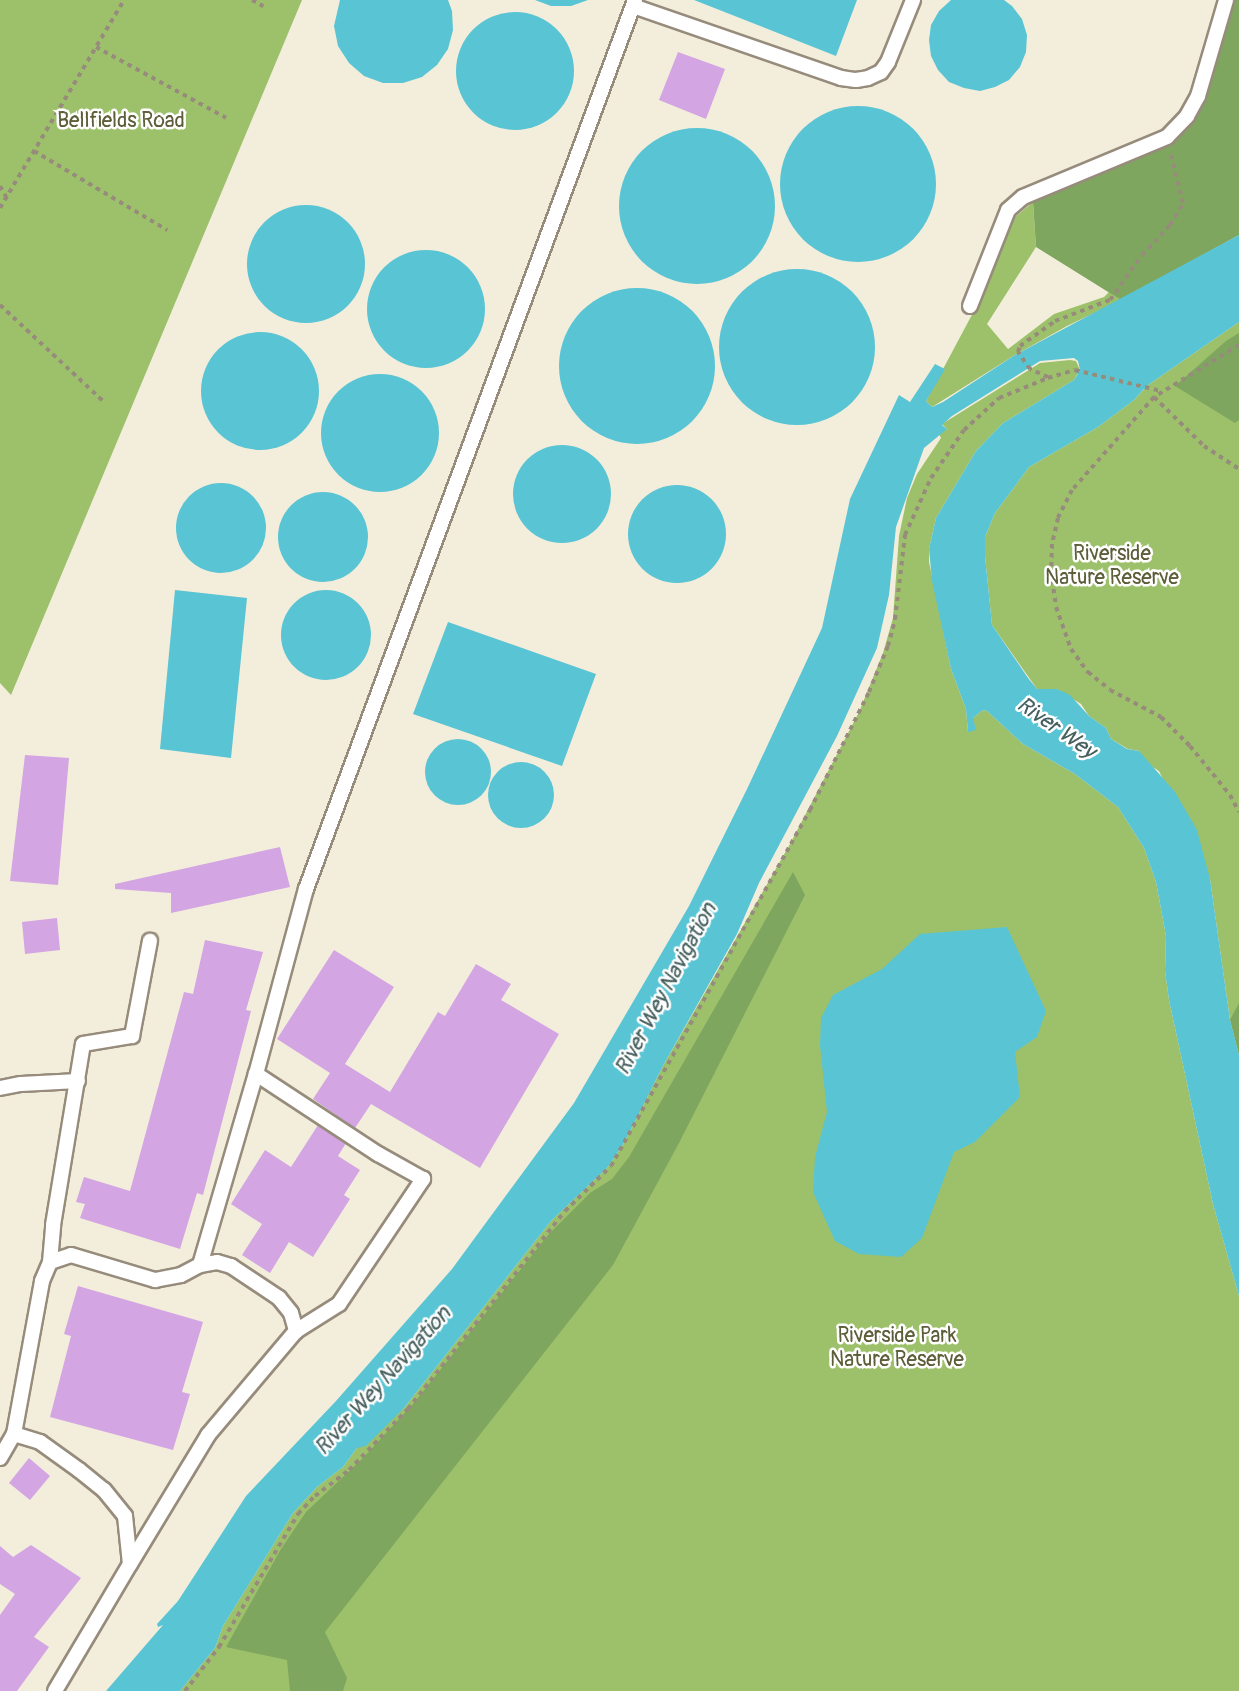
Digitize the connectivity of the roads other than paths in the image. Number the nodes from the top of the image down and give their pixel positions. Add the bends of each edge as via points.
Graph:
1 (913, 0) edge
2 (1226, 0) edge
3 (634, 3) edge
4 (970, 306) dead end
5 (150, 941) dead end
6 (256, 1074) junction
7 (78, 1081) junction
8 (0, 1088) edge
9 (50, 1262) junction
10 (200, 1265) junction
11 (296, 1331) junction
12 (14, 1434) junction
13 (0, 1458) edge
14 (130, 1563) junction
15 (55, 1691) edge

1 - 3 lane via 881,72 856,80 841,78
2 - 4 lane via 1198,96 1187,116 1167,137 1023,197 1008,210
3 - 6 lane via 338,797 306,889
5 - 7 lane via 132,1036 83,1044
6 - 10 lane
6 - 11 lane via 423,1179 339,1304
7 - 8 lane
7 - 9 lane
9 - 10 lane via 71,1255 155,1280 181,1275
9 - 12 lane via 42,1281
10 - 11 lane via 217,1262 231,1266 279,1298 291,1313
11 - 14 lane via 208,1435
12 - 13 lane
12 - 14 lane via 40,1442 104,1490 125,1516
14 - 15 lane

